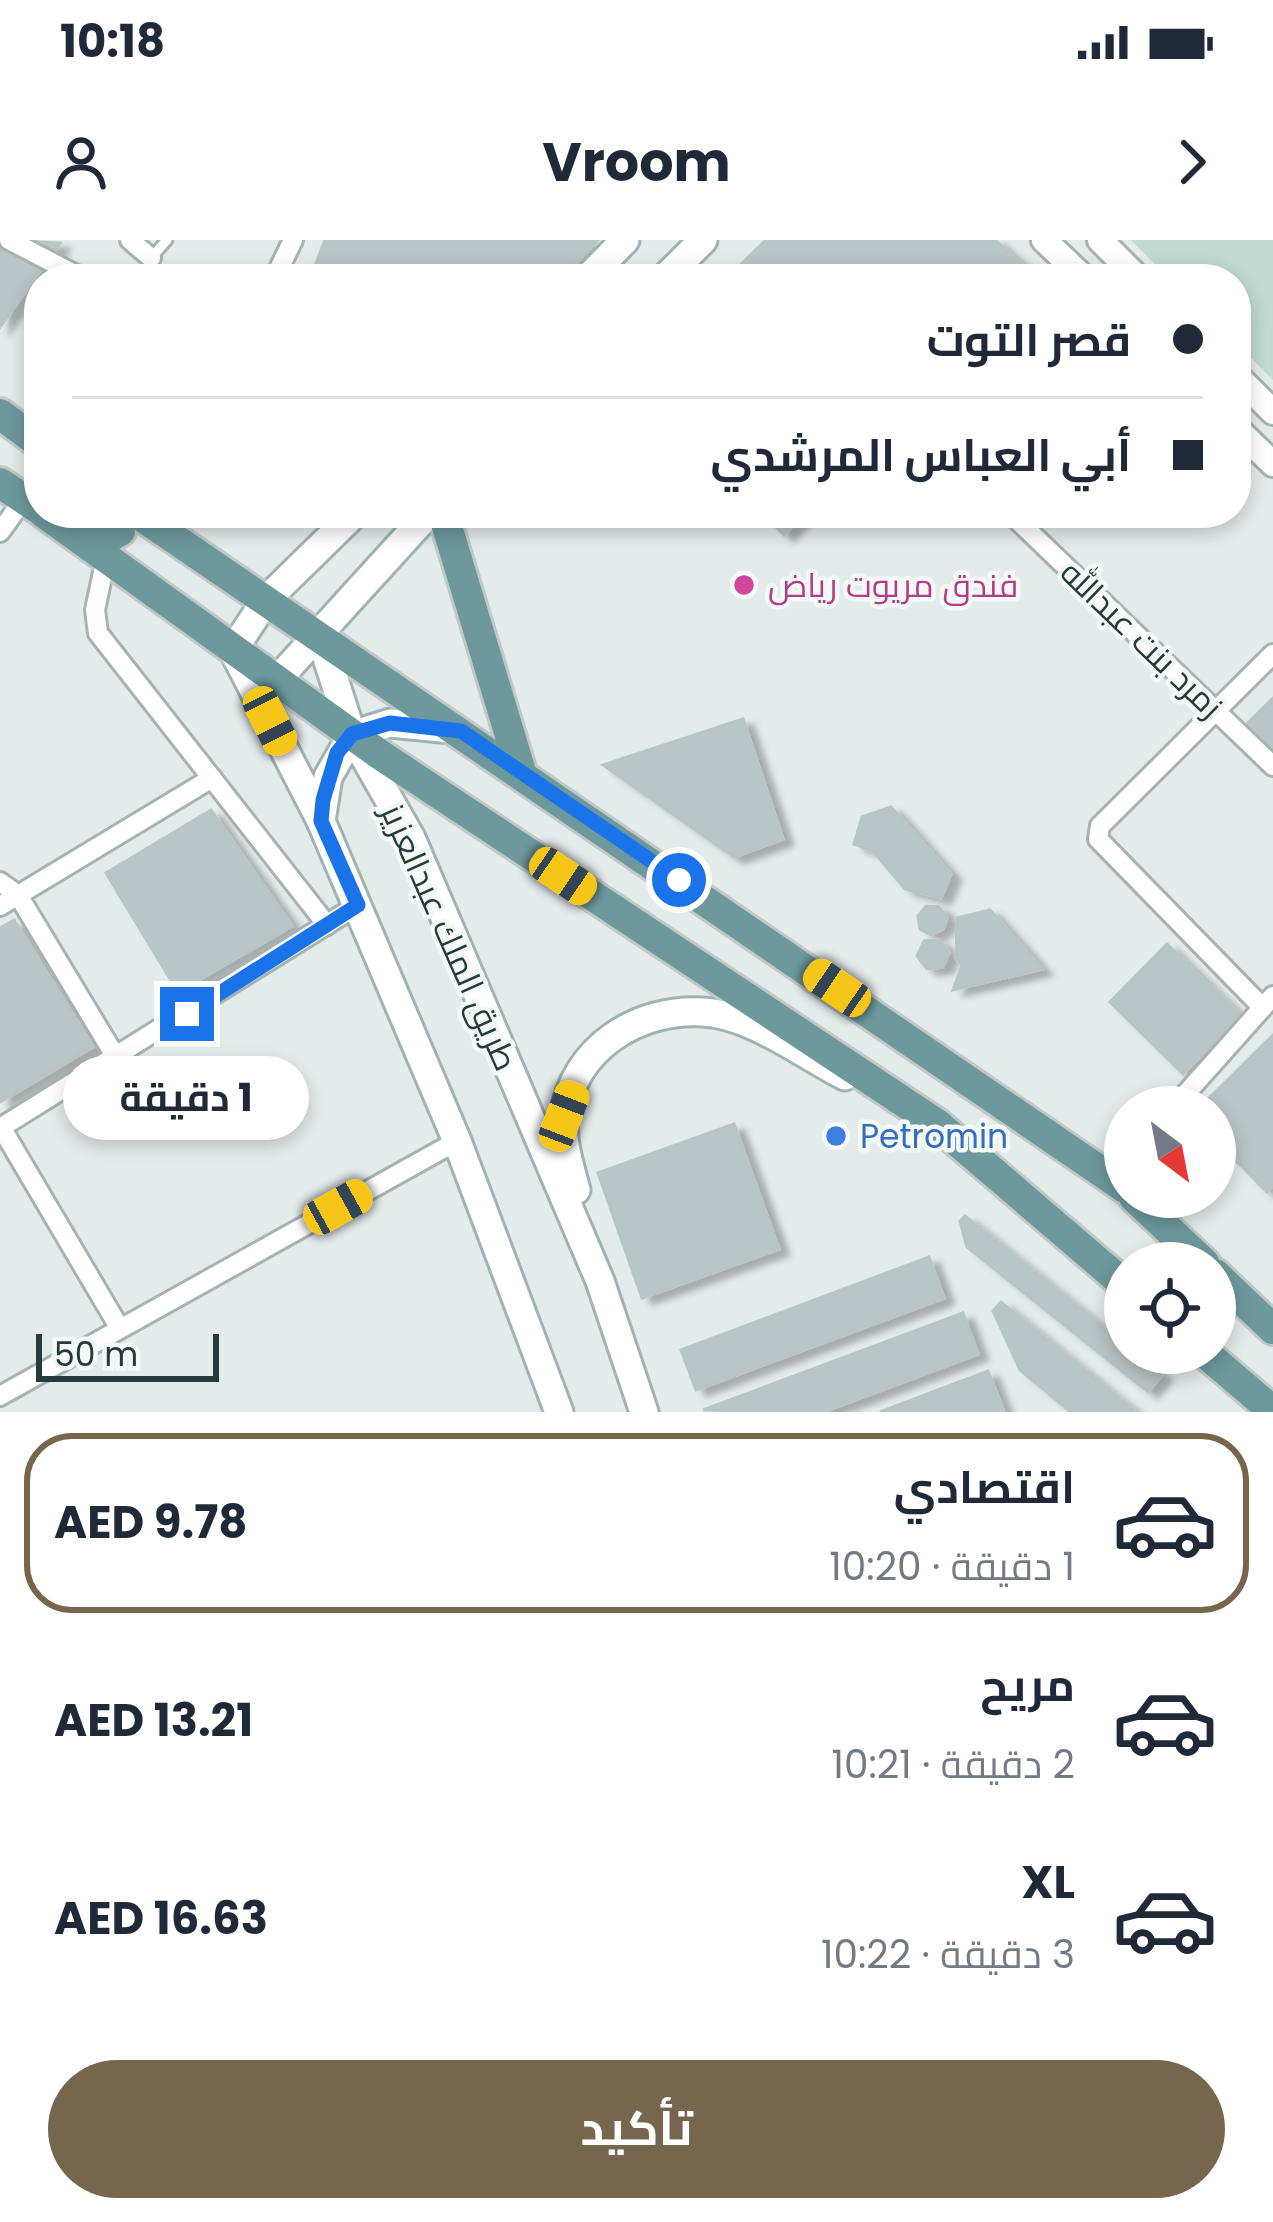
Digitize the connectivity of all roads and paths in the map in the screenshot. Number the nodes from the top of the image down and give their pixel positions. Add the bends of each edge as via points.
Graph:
1 (9, 240) edge
2 (130, 240) edge
3 (167, 240) edge
4 (626, 240) edge
5 (703, 240) edge
6 (1044, 240) edge
7 (1100, 240) edge
8 (151, 258) joint
9 (55, 264) edge
10 (602, 264) edge
11 (679, 264) edge
12 (1069, 264) edge
13 (1124, 264) edge
14 (1251, 390) edge
15 (1273, 412) edge
16 (1251, 443) edge
17 (1273, 464) edge
18 (24, 504) edge
19 (65, 528) edge
20 (120, 528) edge
21 (159, 528) edge
22 (340, 528) edge
23 (415, 528) edge
24 (448, 528) edge
25 (1026, 528) edge
26 (0, 532) edge
27 (94, 549) junction
28 (266, 600) junction
29 (319, 633) junction
30 (232, 650) junction
31 (1273, 654) edge
32 (276, 681) junction
33 (1218, 712) junction
34 (461, 731) junction
35 (352, 734) junction
36 (1273, 766) edge
37 (521, 772) junction
38 (212, 778) junction
39 (321, 821) junction
40 (0, 882) edge
41 (19, 895) junction
42 (358, 905) junction
43 (0, 906) edge
44 (327, 925) junction
45 (1268, 1001) edge
46 (117, 1059) junction
47 (1193, 1086) edge
48 (937, 1124) junction
49 (1, 1128) edge
50 (457, 1141) junction
51 (1104, 1167) edge
52 (1160, 1218) edge
53 (1184, 1242) edge
54 (1104, 1267) edge
55 (600, 1281) junction
56 (1236, 1294) edge
57 (119, 1328) junction
58 (1273, 1329) edge
59 (1230, 1374) edge
60 (0, 1396) edge
61 (1273, 1411) edge
62 (559, 1412) edge
63 (644, 1412) edge

1 - 9 street
2 - 8 street
3 - 8 lane
4 - 10 main road
5 - 11 main road
6 - 12 street
7 - 13 street
14 - 15 street
16 - 17 street
18 - 26 street
19 - 27 main road
20 - 27 main road
21 - 28 main road
22 - 28 main road
23 - 29 main road
24 - 37 main road
25 - 33 street, زمرد بنت عبدالله
27 - 30 main road
27 - 38 street via 98,633
28 - 29 main road
28 - 30 main road
29 - 32 main road
29 - 34 main road
29 - 35 main road, طريق الملك عبدالعزيز
30 - 32 main road
30 - 39 main road
31 - 33 street
32 - 35 main road
33 - 36 street, زمرد بنت عبدالله
33 - 45 street via 1100,826 1098,839
34 - 35 main road via 390,723
34 - 37 main road
35 - 39 main road via 328,777
35 - 48 main road
35 - 55 main road, طريق الملك عبدالعزيز via 411,838
37 - 51 main road
38 - 41 street
38 - 44 street
39 - 42 main road
40 - 41 street
41 - 43 street
41 - 46 street
42 - 44 street
42 - 50 main road
44 - 46 street
45 - 47 street
46 - 49 street
48 - 54 main road
48 - 55 main road via 707,1011 655,1015 610,1035 581,1071 564,1116
49 - 57 street
50 - 57 street
50 - 62 main road
52 - 53 main road
55 - 63 main road, طريق الملك عبدالعزيز
56 - 58 main road
57 - 60 street
59 - 61 main road

